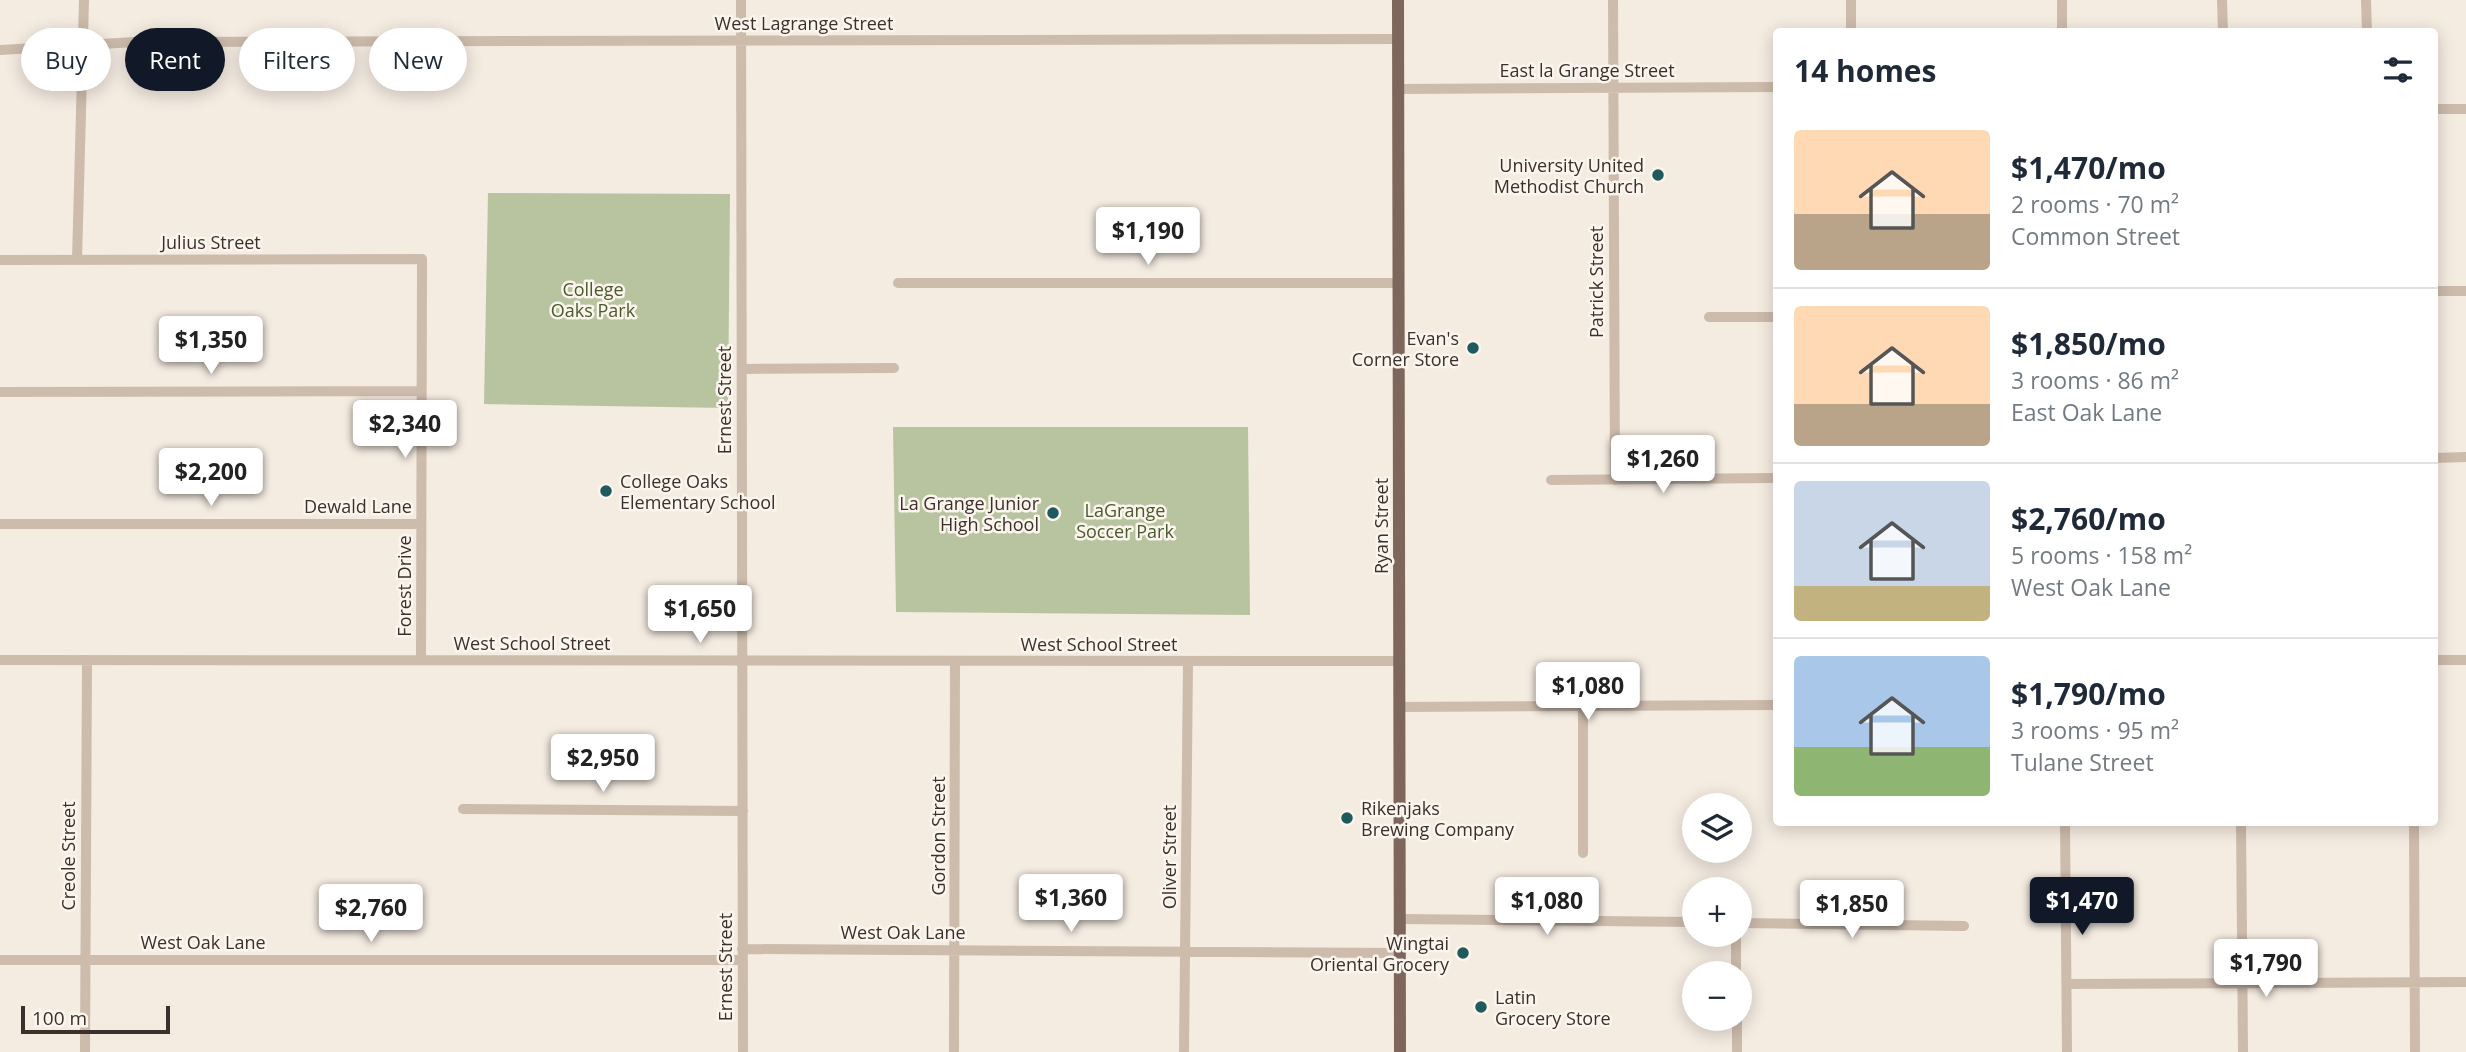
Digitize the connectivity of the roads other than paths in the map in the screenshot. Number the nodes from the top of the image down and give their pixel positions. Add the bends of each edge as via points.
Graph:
1 (84, 0) edge
2 (741, 0) edge
3 (1398, 0) edge
4 (1613, 0) edge
5 (1851, 0) edge
6 (2062, 0) edge
7 (2222, 0) edge
8 (2366, 0) edge
9 (84, 28) edge
10 (1851, 28) edge
11 (2062, 28) edge
12 (2223, 28) edge
13 (2367, 28) edge
14 (1398, 39) junction
15 (741, 41) junction
16 (111, 44) edge
17 (21, 49) edge
18 (0, 50) edge
19 (1773, 87) edge
20 (1613, 88) junction
21 (1398, 89) junction
22 (83, 91) edge
23 (2438, 109) edge
24 (2466, 109) edge
25 (422, 259) joint
26 (0, 260) edge
27 (77, 260) junction
28 (898, 283) dead end
29 (1398, 283) junction
30 (2438, 291) edge
31 (2466, 291) edge
32 (1709, 317) dead end
33 (1773, 317) edge
34 (742, 369) junction
35 (894, 369) dead end
36 (421, 391) junction
37 (0, 392) edge
38 (2466, 457) edge
39 (2438, 458) edge
40 (1773, 478) edge
41 (1550, 480) dead end
42 (1615, 480) junction
43 (0, 524) edge
44 (421, 524) junction
45 (0, 660) edge
46 (87, 660) junction
47 (421, 660) junction
48 (743, 660) junction
49 (2438, 660) edge
50 (2466, 660) edge
51 (955, 661) junction
52 (1399, 661) junction
53 (1188, 662) junction
54 (1773, 705) edge
55 (1583, 706) junction
56 (1399, 707) junction
57 (463, 809) dead end
58 (743, 811) junction
59 (2066, 826) edge
60 (2241, 826) edge
61 (2414, 826) edge
62 (1583, 853) dead end
63 (1400, 919) junction
64 (1682, 922) edge
65 (1752, 923) edge
66 (1964, 926) dead end
67 (955, 949) junction
68 (1186, 950) junction
69 (1400, 953) junction
70 (742, 954) junction
71 (85, 959) junction
72 (0, 960) edge
73 (2466, 982) edge
74 (2242, 983) junction
75 (2415, 983) junction
76 (2067, 984) junction
77 (1737, 1031) edge
78 (85, 1052) edge
79 (743, 1052) edge
80 (954, 1052) edge
81 (1184, 1052) edge
82 (1400, 1052) edge
83 (1737, 1052) edge
84 (2067, 1052) edge
85 (2243, 1052) edge
86 (2415, 1052) edge

1 - 9 street
2 - 15 street, Ernest Street
3 - 14 main road, Ryan Street
4 - 20 street, Patrick Street
5 - 10 street
6 - 11 street
7 - 12 street
8 - 13 street
14 - 15 street, West Lagrange Street
14 - 21 main road, Ryan Street
15 - 16 street, West Lagrange Street
15 - 34 street, Ernest Street
17 - 18 street, West Lagrange Street
19 - 20 street, East la Grange Street
20 - 21 street, East la Grange Street
20 - 42 street, Patrick Street
21 - 29 main road, Ryan Street
22 - 27 street
23 - 24 street
25 - 27 street, Julius Street
25 - 36 street, Forest Drive
26 - 27 street, Julius Street
28 - 29 street
29 - 52 main road, Ryan Street
30 - 31 street
32 - 33 street
34 - 35 street
34 - 48 street, Ernest Street
36 - 37 street
36 - 44 street, Forest Drive
38 - 39 street
40 - 42 street
41 - 42 street
43 - 44 street, Dewald Lane
44 - 47 street, Forest Drive
45 - 46 street, West School Street
46 - 47 street, West School Street
46 - 71 street, Creole Street
47 - 48 street, West School Street
48 - 51 street, West School Street
48 - 58 street, Ernest Street
49 - 50 street
51 - 53 street, West School Street
51 - 67 street, Gordon Street
52 - 53 street, West School Street
52 - 56 main road, Ryan Street
53 - 68 street, Oliver Street
54 - 55 street
55 - 56 street
55 - 62 street
56 - 63 main road, Ryan Street
57 - 58 street
58 - 70 street, Ernest Street
59 - 76 street
60 - 74 street
61 - 75 street
63 - 64 street
63 - 69 main road, Ryan Street
65 - 66 street
67 - 68 street, West Oak Lane
67 - 70 street, West Oak Lane
67 - 80 street, Gordon Street
68 - 69 street, West Oak Lane
68 - 81 street, Oliver Street
69 - 82 main road, Ryan Street
70 - 71 street, West Oak Lane
70 - 79 street, Ernest Street
71 - 72 street, West Oak Lane
71 - 78 street, Creole Street
73 - 75 street
74 - 75 street
74 - 76 street
74 - 85 street
75 - 86 street
76 - 84 street
77 - 83 street

